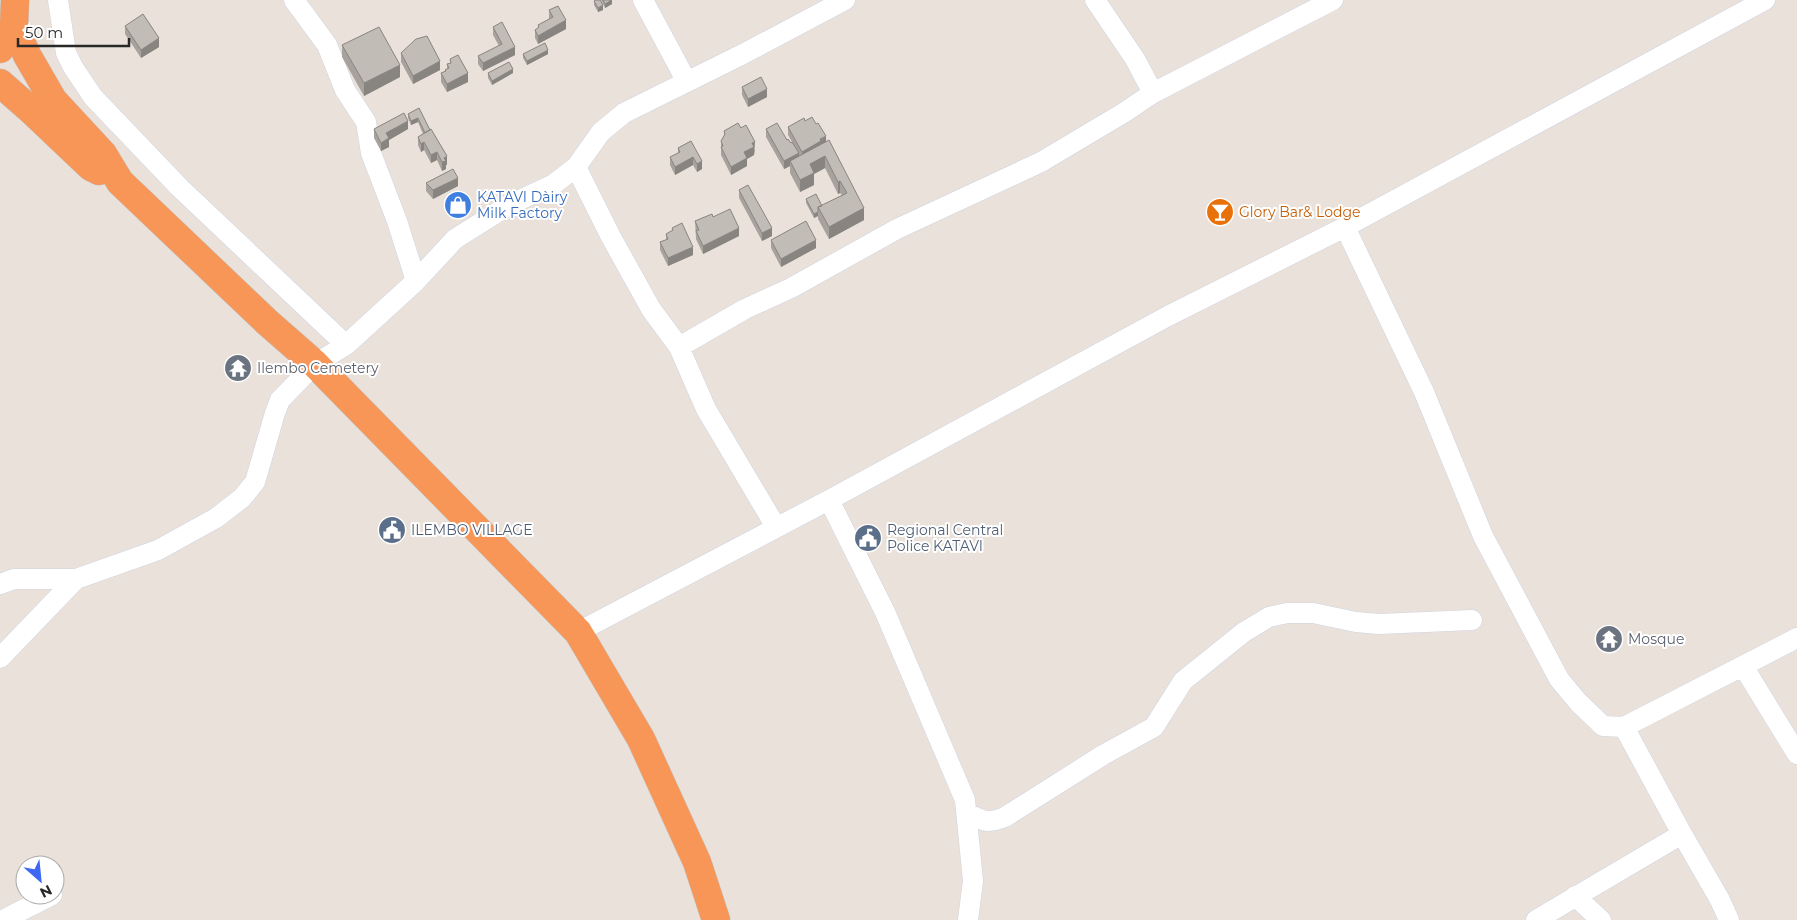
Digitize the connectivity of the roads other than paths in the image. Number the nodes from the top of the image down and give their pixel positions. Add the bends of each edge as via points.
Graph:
1 (58, 0) edge
2 (294, 0) edge
3 (643, 0) edge
4 (845, 0) edge
5 (1095, 0) edge
6 (1333, 0) edge
7 (1766, 0) edge
8 (15, 13) edge
9 (0, 49) edge
10 (687, 82) junction
11 (0, 83) edge
12 (1153, 93) junction
13 (576, 167) junction
14 (120, 182) junction
15 (1345, 227) junction
16 (416, 282) junction
17 (346, 346) junction
18 (679, 347) junction
19 (315, 364) junction
20 (829, 500) junction
21 (776, 527) junction
22 (76, 579) junction
23 (0, 584) edge
24 (1472, 620) dead end
25 (578, 632) junction
26 (1797, 638) edge
27 (0, 658) edge
28 (1742, 666) junction
29 (1624, 727) junction
30 (1797, 754) edge
31 (967, 813) junction
32 (1682, 834) junction
33 (1575, 896) junction
34 (32, 905) edge
35 (3, 920) edge
36 (716, 920) edge
37 (968, 920) edge
38 (1536, 920) edge
39 (1601, 920) edge
40 (1729, 920) edge

1 - 17 street via 66,53 93,97 180,188
2 - 16 street via 327,45 345,90 366,122 371,153
3 - 10 street
4 - 10 street
5 - 12 street via 1130,51
6 - 12 street
7 - 15 street
8 - 9 highway
8 - 14 highway via 27,55 54,100 102,154
10 - 13 street via 624,113 601,132
11 - 14 highway via 91,167
12 - 18 street via 1041,162 897,229
13 - 16 street via 554,184 509,205 455,239
13 - 18 street via 651,309
14 - 19 highway
15 - 20 street via 1168,316
15 - 29 street via 1424,392 1483,536 1550,663 1578,702 1603,726
16 - 17 street
17 - 19 street
18 - 21 street via 706,409
19 - 22 street via 280,400 255,482 242,498 216,518 158,550
19 - 25 highway
20 - 21 street
20 - 31 street via 886,612 965,800
21 - 25 street
22 - 23 street via 14,579
22 - 27 street
24 - 31 street via 1380,624 1313,613 1269,617 1244,632 1184,681 1154,727 1005,817 984,822
25 - 36 highway via 641,739 697,862
26 - 28 street
28 - 29 street
28 - 30 street
29 - 32 street
31 - 37 street via 973,881
32 - 33 street
32 - 40 street
33 - 38 street
33 - 39 street
34 - 35 street

